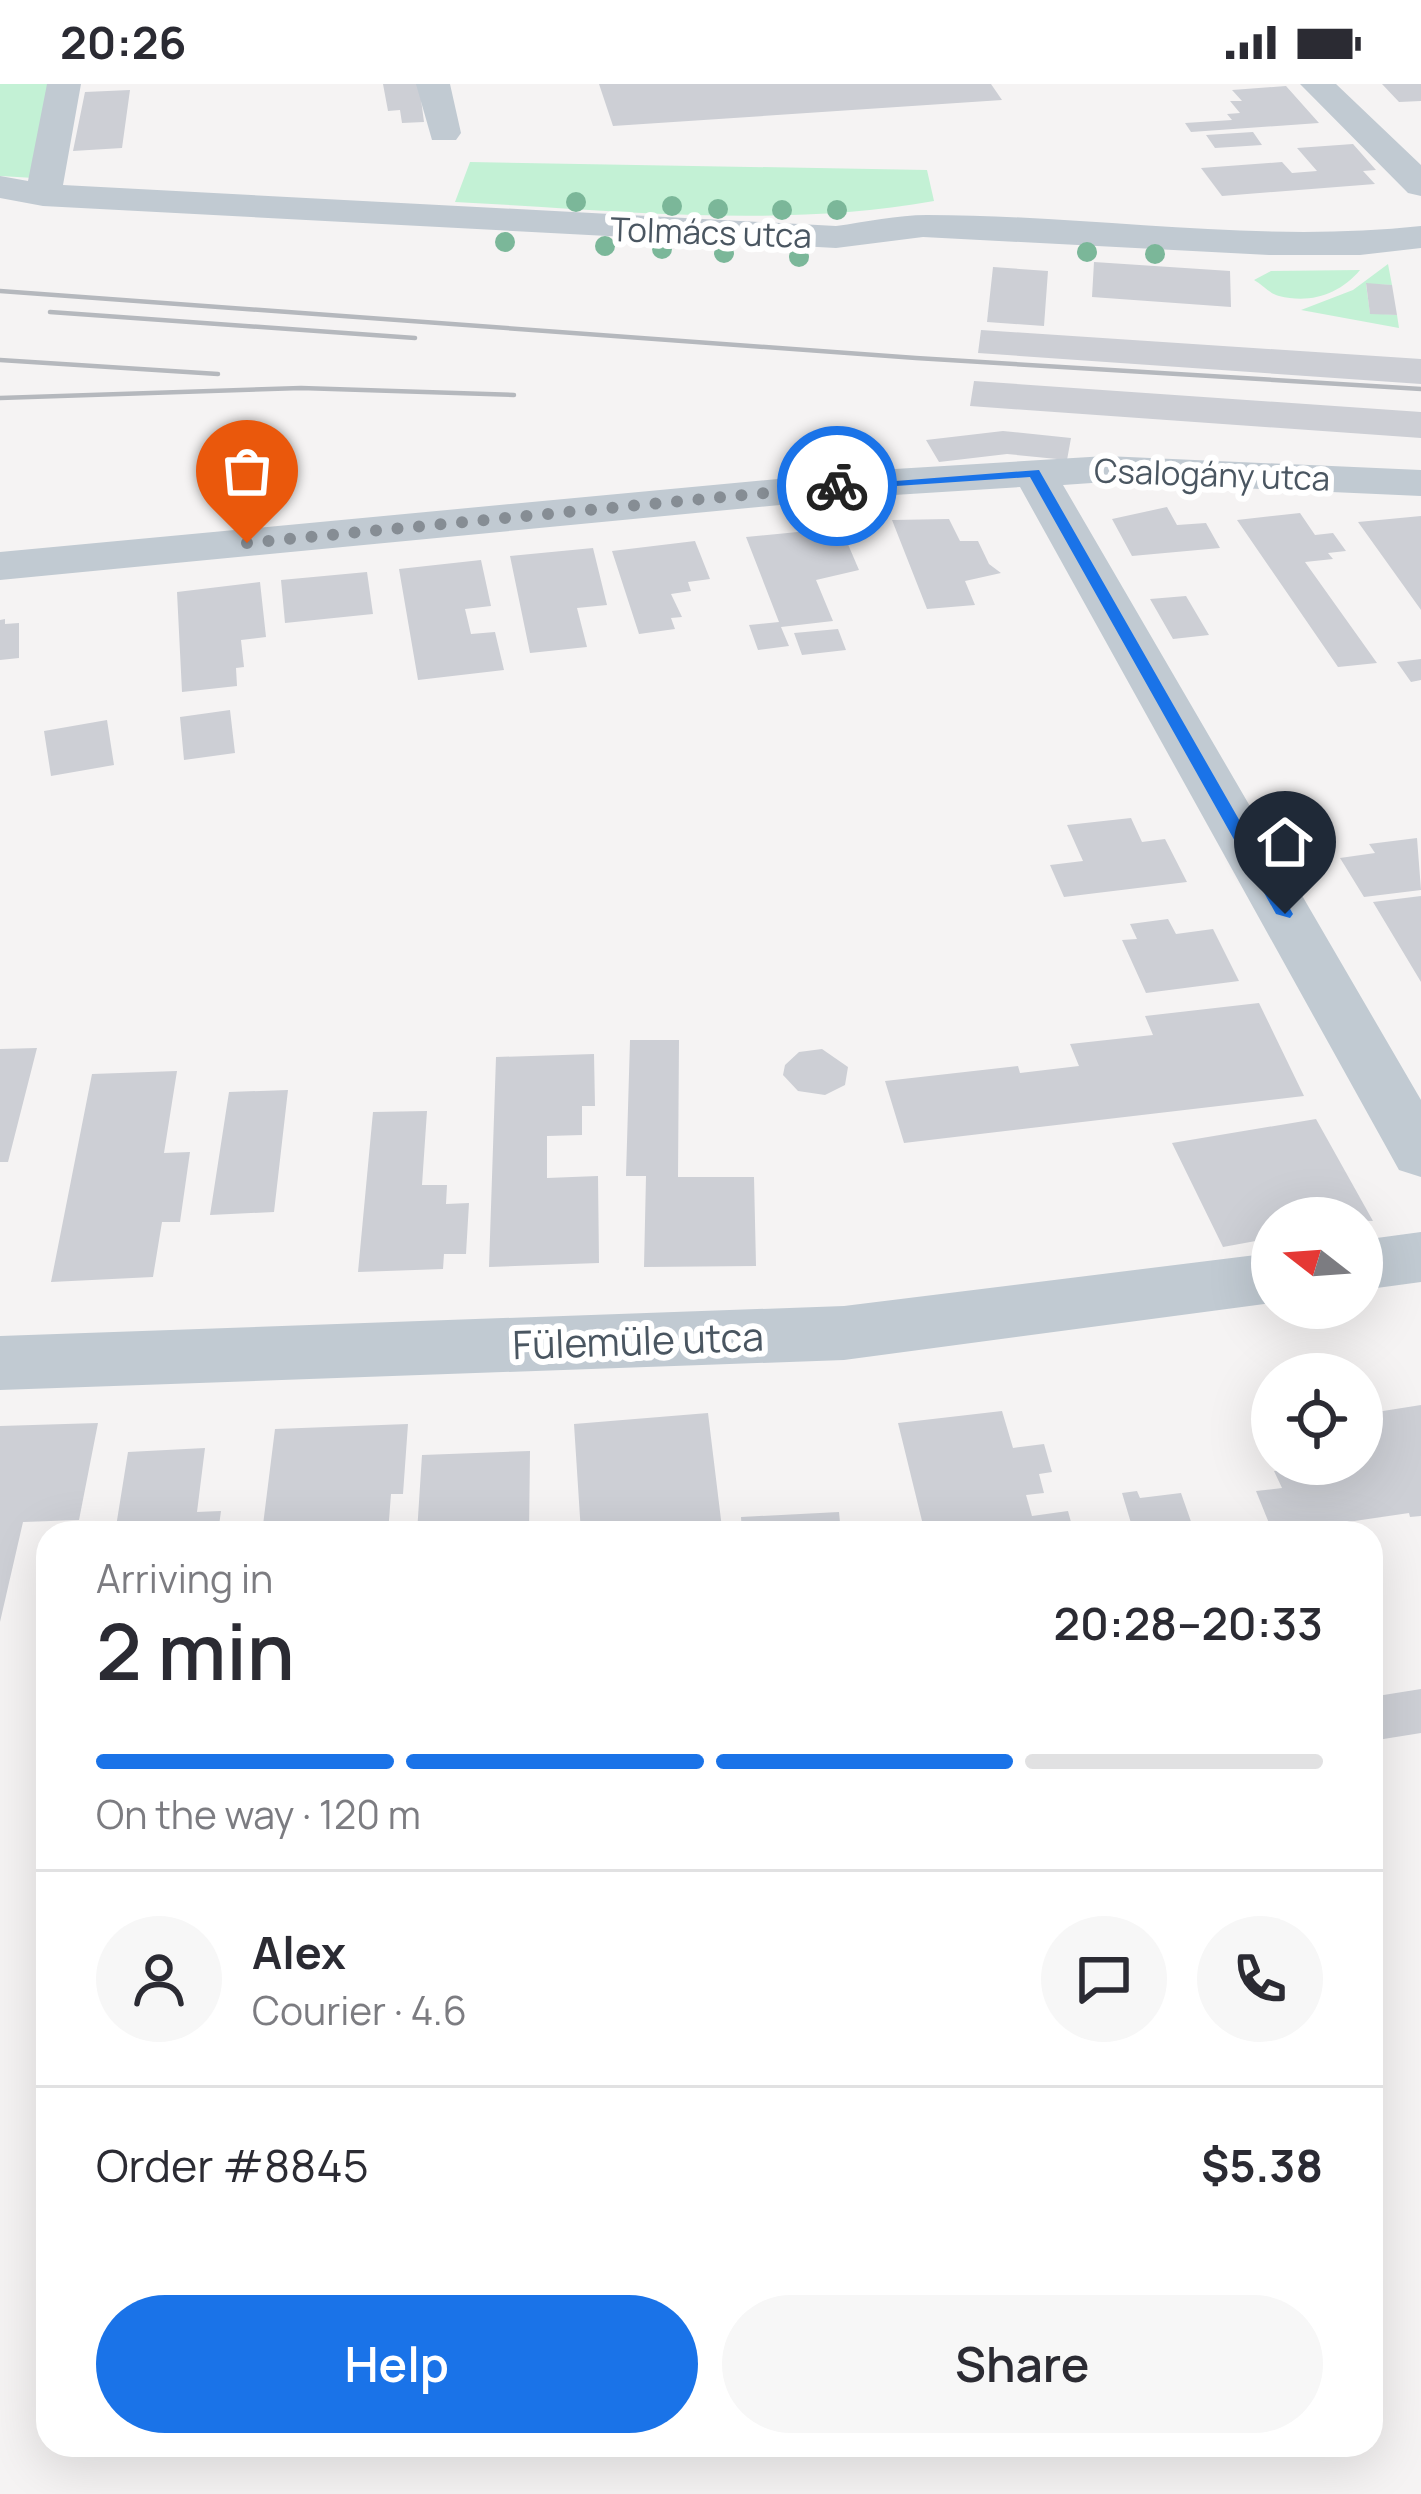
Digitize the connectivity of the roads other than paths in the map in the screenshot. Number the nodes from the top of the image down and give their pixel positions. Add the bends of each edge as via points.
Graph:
1 (64, 84) edge
2 (434, 84) edge
3 (1317, 84) edge
4 (444, 133) dead end
5 (1421, 185) edge
6 (0, 187) edge
7 (43, 195) junction
8 (1421, 236) edge
9 (1034, 473) junction
10 (1421, 483) edge
11 (0, 566) edge
12 (1421, 1154) edge
13 (1421, 1257) edge
14 (1383, 1262) edge
15 (1251, 1281) edge
16 (0, 1363) edge

1 - 7 street
2 - 4 street
3 - 5 street
6 - 7 street, Tolmács utca
7 - 8 street, Tolmács utca via 836,237 923,226 1269,244
9 - 10 street, Csalogány utca via 1208,470
9 - 11 street, Csalogány utca
9 - 12 street
13 - 14 street
15 - 16 street, Fülemüle utca via 844,1333

